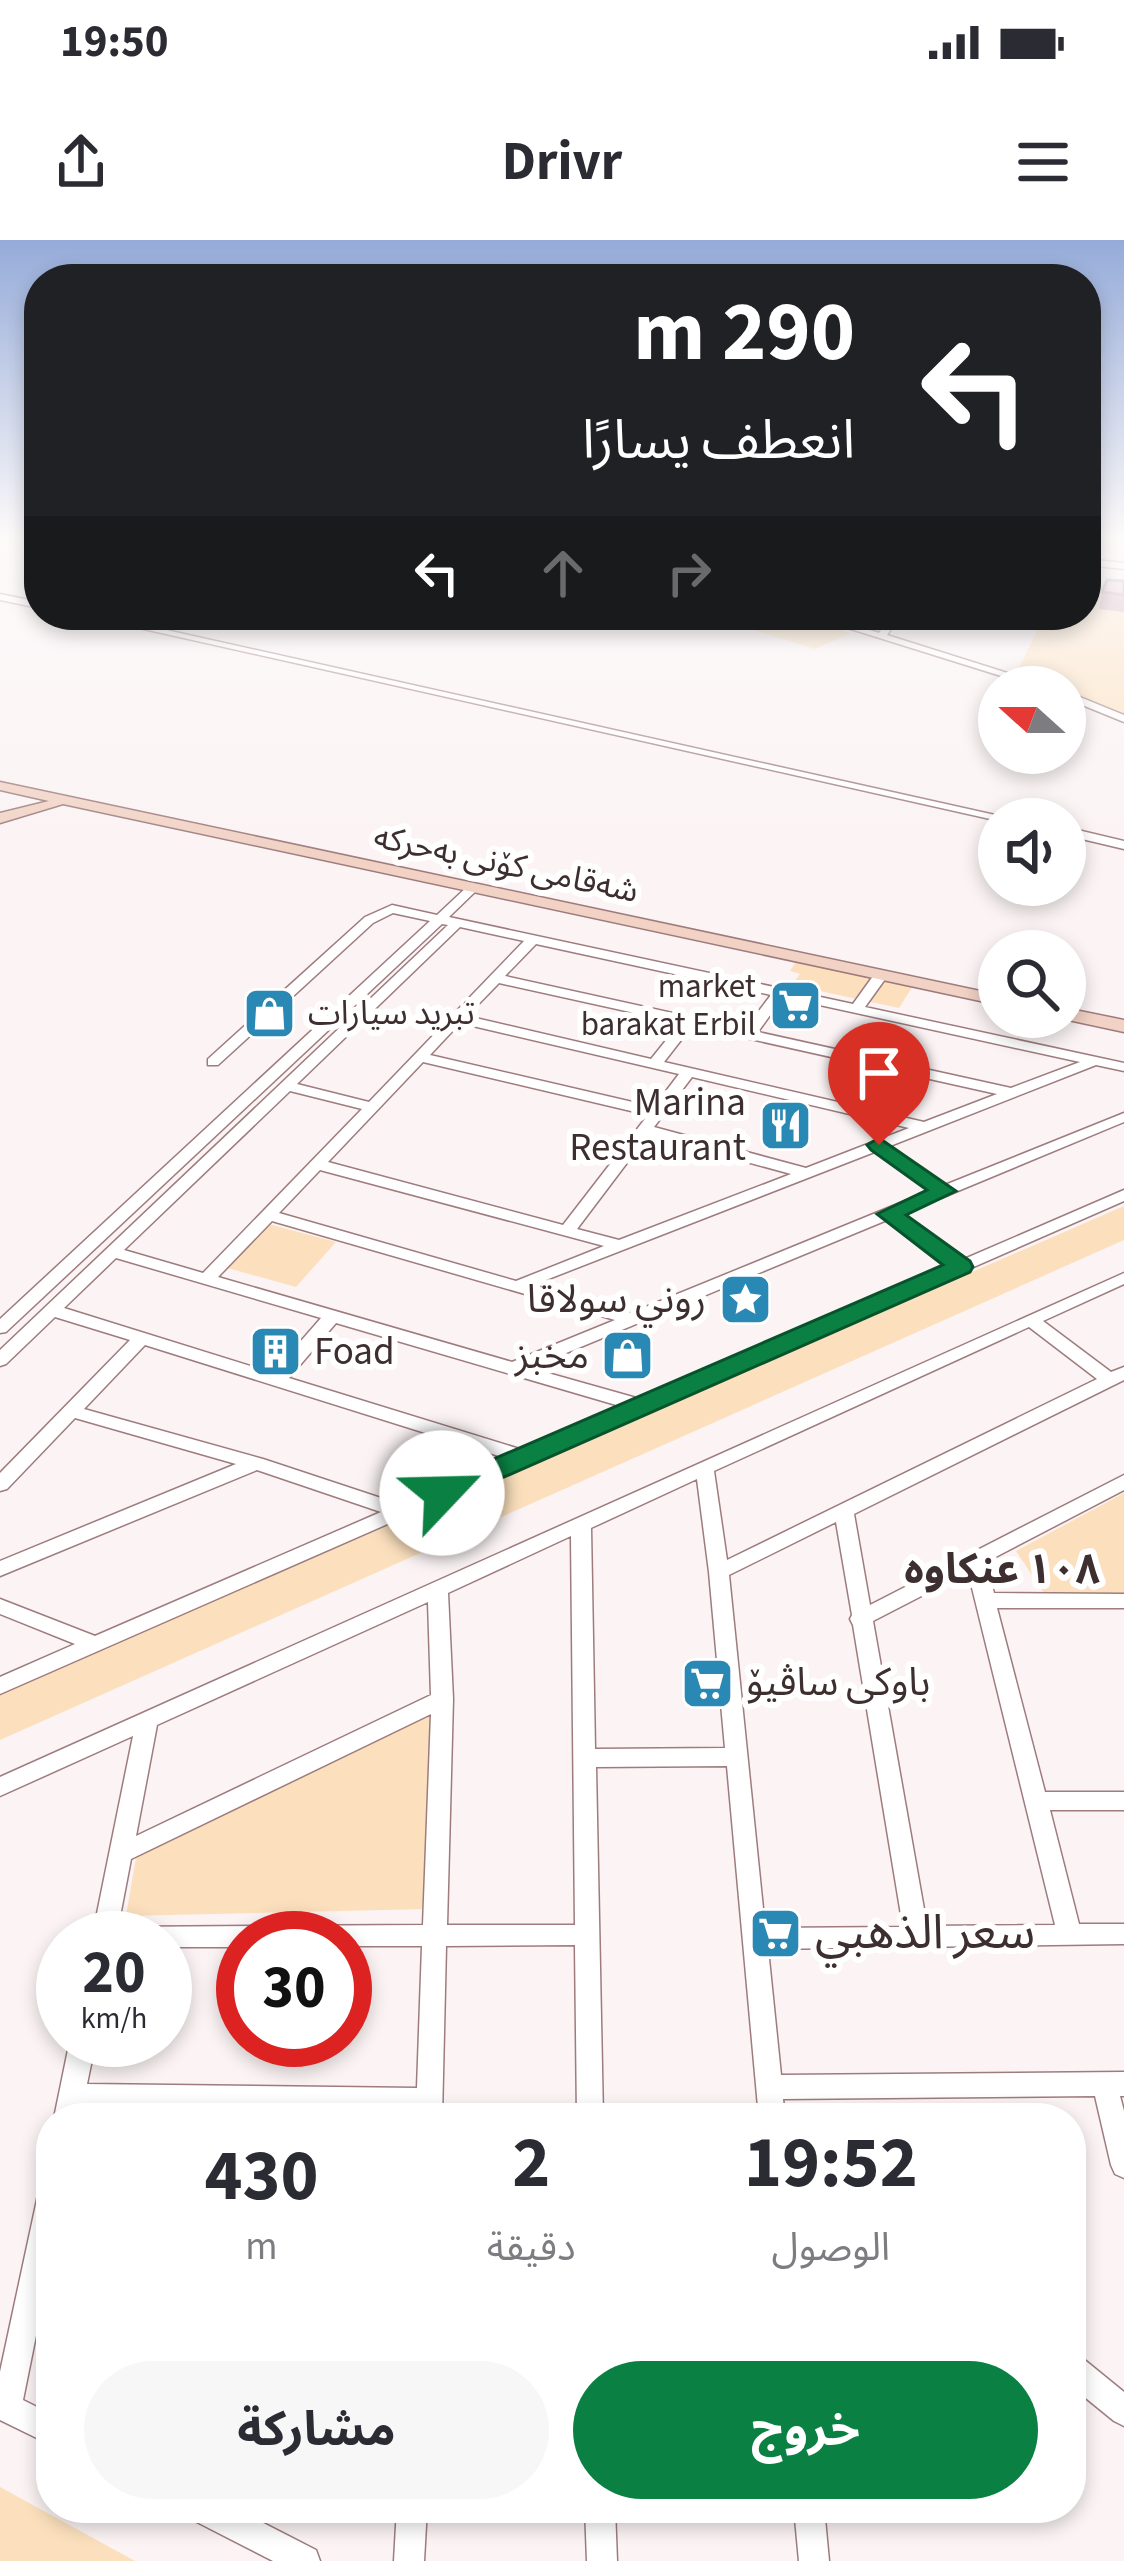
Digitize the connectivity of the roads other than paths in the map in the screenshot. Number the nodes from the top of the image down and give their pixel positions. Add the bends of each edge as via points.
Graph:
1 (214, 643) edge
2 (905, 643) edge
3 (979, 666) edge
4 (1086, 703) edge
5 (1124, 718) edge
6 (0, 784) edge
7 (70, 801) junction
8 (978, 813) edge
9 (0, 817) edge
10 (1086, 836) edge
11 (1124, 844) edge
12 (472, 888) junction
13 (449, 920) junction
14 (534, 938) junction
15 (881, 975) junction
16 (496, 978) junction
17 (978, 986) edge
18 (780, 992) junction
19 (978, 996) edge
20 (1086, 1008) edge
21 (857, 1009) junction
22 (1124, 1016) edge
23 (457, 1018) junction
24 (1086, 1018) edge
25 (689, 1021) junction
26 (1124, 1026) edge
27 (749, 1034) junction
28 (420, 1057) junction
29 (1097, 1060) junction
30 (213, 1062) dead end
31 (655, 1064) junction
32 (1124, 1067) edge
33 (688, 1072) junction
34 (286, 1086) junction
35 (1013, 1093) junction
36 (371, 1108) junction
37 (656, 1112) junction
38 (1124, 1118) edge
39 (925, 1127) junction
40 (644, 1129) junction
41 (879, 1145) junction
42 (316, 1164) junction
43 (808, 1173) junction
44 (944, 1191) junction
45 (1124, 1196) edge
46 (889, 1214) junction
47 (268, 1215) junction
48 (567, 1231) junction
49 (622, 1246) junction
50 (112, 1252) junction
51 (961, 1267) junction
52 (1124, 1278) edge
53 (207, 1279) junction
54 (517, 1286) junction
55 (51, 1310) junction
56 (333, 1315) junction
57 (633, 1319) junction
58 (1032, 1321) junction
59 (0, 1328) edge
60 (141, 1339) junction
61 (0, 1360) edge
62 (516, 1367) junction
63 (1117, 1377) edge
64 (278, 1379) junction
65 (642, 1406) junction
66 (71, 1411) junction
67 (524, 1457) junction
68 (256, 1463) junction
69 (705, 1471) junction
70 (1124, 1482) edge
71 (0, 1484) edge
72 (844, 1510) junction
73 (400, 1511) junction
74 (581, 1526) junction
75 (975, 1559) junction
76 (0, 1569) edge
77 (719, 1572) junction
78 (438, 1590) junction
79 (985, 1600) junction
80 (1124, 1601) edge
81 (0, 1606) edge
82 (860, 1618) junction
83 (95, 1644) junction
84 (0, 1685) edge
85 (442, 1699) junction
86 (147, 1721) junction
87 (737, 1757) junction
88 (584, 1758) junction
89 (0, 1786) edge
90 (1124, 1801) edge
91 (1036, 1802) junction
92 (120, 1854) junction
93 (109, 1911) edge
94 (586, 1934) junction
95 (1124, 1934) edge
96 (1070, 1935) junction
97 (432, 1936) junction
98 (192, 1937) edge
99 (917, 1937) junction
100 (754, 1939) junction
101 (77, 2067) edge
102 (1114, 2084) edge
103 (769, 2087) junction
104 (70, 2103) edge
105 (430, 2103) edge
106 (590, 2103) edge
107 (771, 2103) edge
108 (1124, 2165) edge
109 (36, 2262) edge
110 (1086, 2379) edge
111 (4, 2406) edge
112 (1124, 2411) edge
113 (36, 2422) edge
114 (231, 2523) edge
115 (411, 2523) edge
116 (601, 2523) edge
117 (810, 2523) edge
118 (305, 2561) edge
119 (410, 2561) edge
120 (602, 2561) edge
121 (814, 2561) edge

1 - 8 street
2 - 3 street
4 - 5 street
6 - 7 street, شەقامی کۆنی بەحرکە
6 - 9 street via 14,800
6 - 17 street, شەقامی کۆنی بەحرکە
7 - 9 street
7 - 12 street, شەقامی کۆنی بەحرکە
10 - 11 street
12 - 13 street
12 - 15 street, شەقامی کۆنی بەحرکە
13 - 14 street
13 - 30 street via 392,909 376,914
13 - 34 street
13 - 59 street
14 - 16 street
14 - 18 street
15 - 19 street, شەقامی کۆنی بەحرکە
15 - 21 street
16 - 23 street
16 - 25 street
18 - 21 street
18 - 27 street
20 - 22 street
21 - 29 street
23 - 28 street
23 - 31 street
24 - 26 street
25 - 27 street
25 - 31 street
27 - 35 street
28 - 36 street
28 - 37 street
29 - 32 street
29 - 35 street
31 - 33 street
33 - 37 street
33 - 39 street
34 - 36 street
34 - 50 street
35 - 39 street
36 - 42 street
37 - 40 street
38 - 44 street
39 - 41 street
40 - 43 street
40 - 48 street
41 - 43 street
41 - 44 street
42 - 47 street
42 - 48 street
43 - 49 street
44 - 46 street
45 - 51 street
46 - 51 street
46 - 57 street
47 - 53 street
47 - 54 street
48 - 49 street
49 - 54 street
50 - 53 street
50 - 55 street
51 - 65 street
52 - 58 street
53 - 56 street
54 - 57 street
55 - 60 street
55 - 61 street
56 - 62 street
56 - 64 street
57 - 62 street
58 - 63 street
58 - 69 street
60 - 64 street
60 - 66 street
62 - 65 street
63 - 72 street
64 - 67 street
65 - 67 street
66 - 68 street
66 - 71 street
67 - 73 street
68 - 73 street
68 - 76 street
69 - 74 street
69 - 77 street
70 - 75 street
72 - 77 street
72 - 82 street
73 - 83 street
74 - 78 street
74 - 88 street
75 - 79 street
75 - 82 street
77 - 87 street
78 - 85 street
78 - 86 street
79 - 80 street
79 - 91 street
81 - 83 street
82 - 99 street
83 - 84 street
85 - 92 street
85 - 97 street
86 - 89 street
86 - 92 street
87 - 88 street
87 - 100 street
88 - 94 street
90 - 91 street
91 - 96 street
92 - 93 street
94 - 97 street
94 - 106 street
95 - 96 street
96 - 99 street
97 - 98 street
97 - 105 street
99 - 100 street
100 - 103 street
101 - 104 street
102 - 103 street
102 - 108 street
103 - 107 street
109 - 111 street
110 - 112 street
111 - 113 street
114 - 118 street
115 - 119 street
116 - 120 street
117 - 121 street

